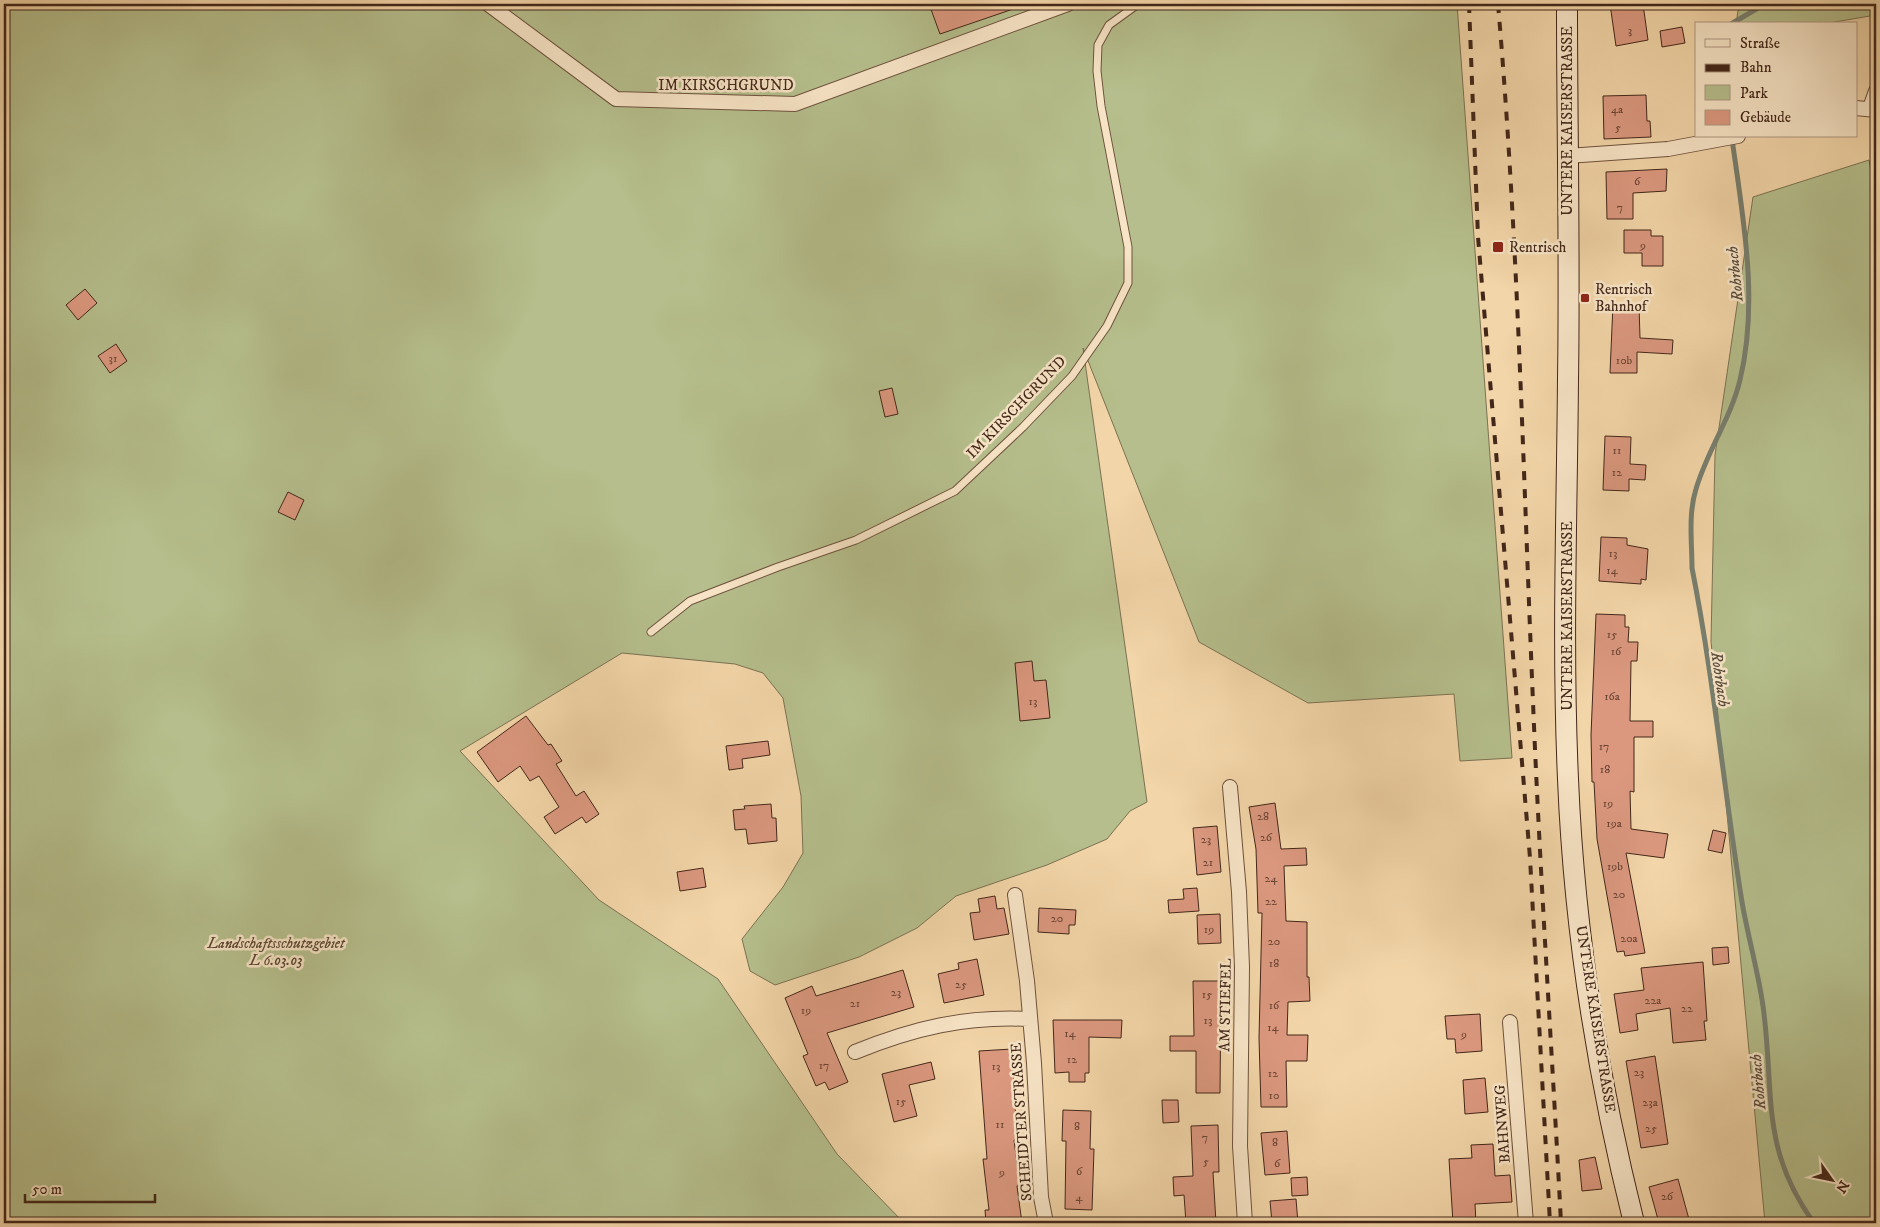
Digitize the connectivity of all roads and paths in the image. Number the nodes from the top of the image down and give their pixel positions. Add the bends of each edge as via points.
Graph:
1 (488, 4) edge
2 (1068, 4) edge
3 (1138, 4) edge
4 (1567, 4) edge
5 (1876, 91) edge
6 (1867, 108) edge
7 (1729, 138) edge
8 (1568, 156) junction
9 (651, 632) dead end
10 (1230, 787) dead end
11 (1015, 895) dead end
12 (1030, 1019) junction
13 (1510, 1022) dead end
14 (855, 1052) dead end
15 (1046, 1223) edge
16 (1245, 1223) edge
17 (1526, 1223) edge
18 (1634, 1223) edge

1 - 2 street, IM KIRSCHGRUND via 616,100 795,104
3 - 9 lane, IM KIRSCHGRUND via 1109,25 1098,45 1097,71 1128,247 1128,283 1107,326 1072,376 955,491 856,540 778,566 690,602
4 - 8 main road, UNTERE KAISERSTRASSE
5 - 6 street
7 - 8 street via 1668,149
8 - 18 main road, UNTERE KAISERSTRASSE via 1568,780 1582,945 1597,1042
10 - 16 street, AM STIEFEL via 1240,892 1240,1146
11 - 12 street, SCHEIDTER STRASSE
12 - 14 street via 993,1017 940,1024
12 - 15 street, SCHEIDTER STRASSE via 1041,1197
13 - 17 street, BAHNWEG

